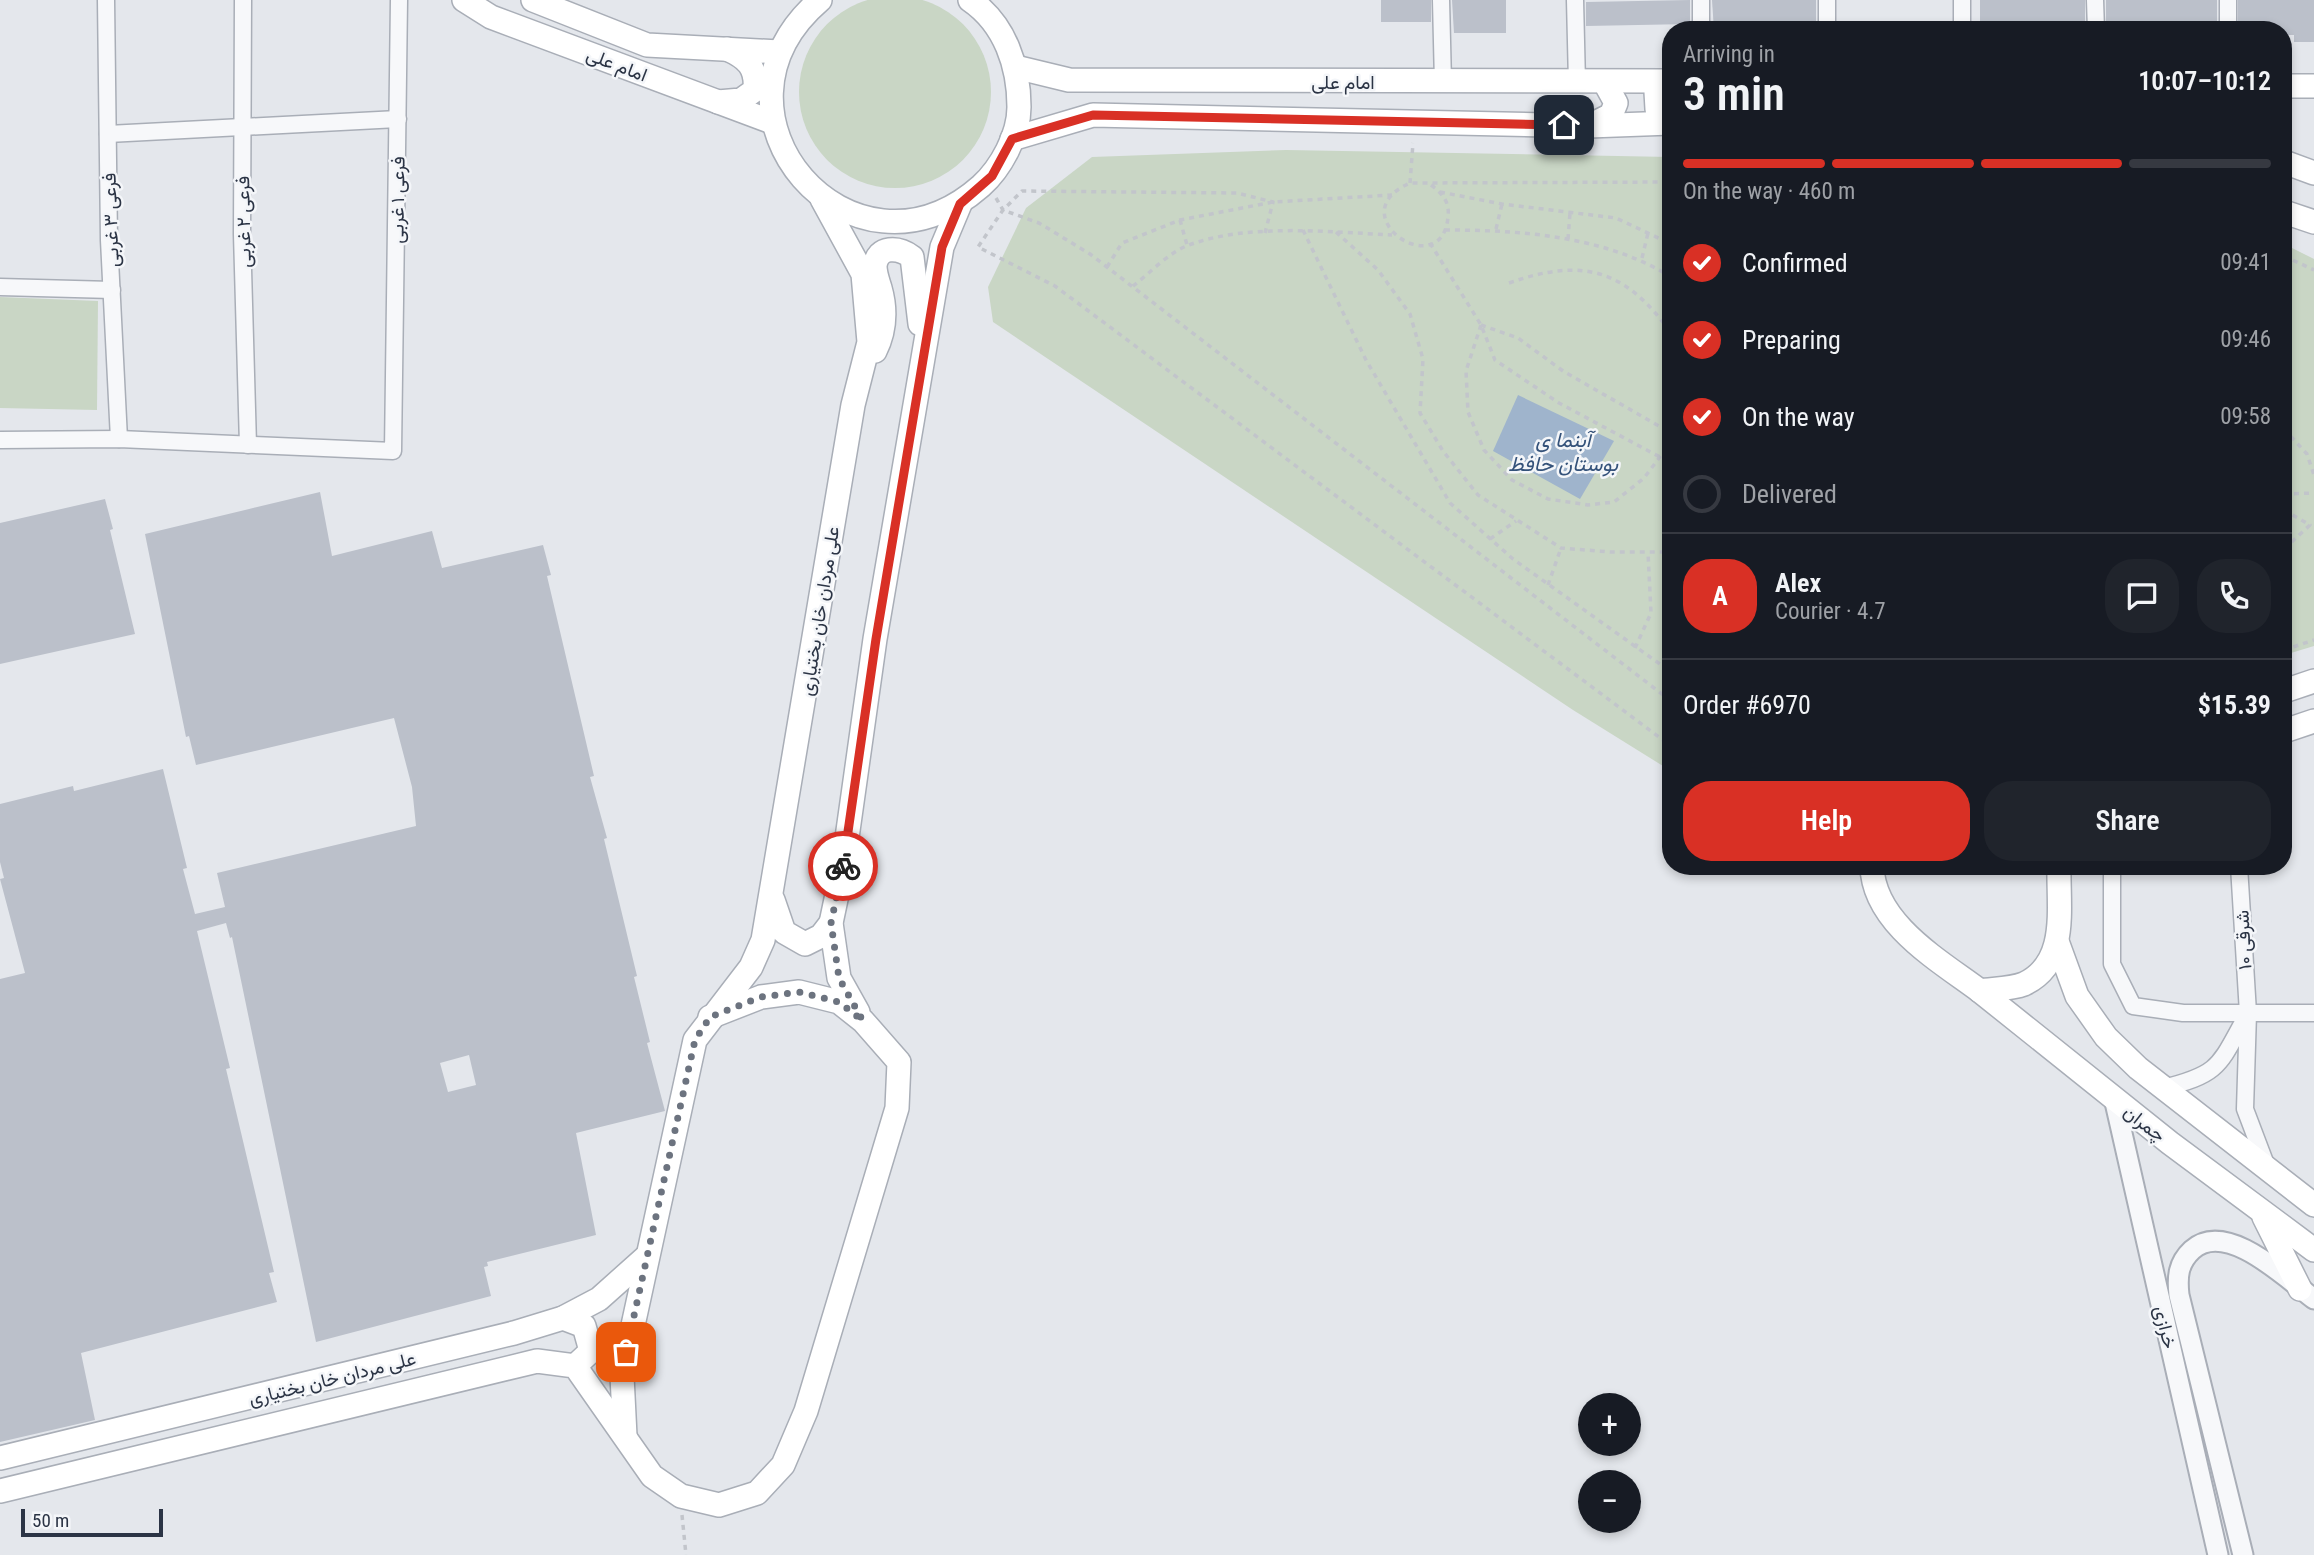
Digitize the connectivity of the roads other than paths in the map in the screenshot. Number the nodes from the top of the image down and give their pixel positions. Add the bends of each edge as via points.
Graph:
1 (106, 0) edge
2 (243, 0) edge
3 (399, 0) edge
4 (464, 0) edge
5 (533, 0) edge
6 (820, 0) edge
7 (970, 0) edge
8 (1441, 0) edge
9 (1575, 0) edge
10 (1701, 0) edge
11 (1827, 0) edge
12 (1962, 0) edge
13 (2095, 0) edge
14 (2228, 0) edge
15 (1701, 21) edge
16 (1827, 21) edge
17 (1962, 21) edge
18 (2096, 21) edge
19 (2228, 21) edge
20 (727, 49) junction
21 (779, 52) junction
22 (1015, 67) junction
23 (1069, 80) junction
24 (1662, 82) edge
25 (1443, 83) junction
26 (1577, 83) junction
27 (1605, 83) junction
28 (2292, 86) edge
29 (2314, 86) edge
30 (1662, 88) edge
31 (718, 102) junction
32 (1662, 111) edge
33 (398, 119) junction
34 (772, 122) junction
35 (1662, 123) edge
36 (242, 125) junction
37 (1057, 126) junction
38 (1589, 126) junction
39 (108, 134) junction
40 (1012, 139) junction
41 (2292, 165) edge
42 (2314, 173) edge
43 (822, 199) junction
44 (960, 204) junction
45 (2292, 215) edge
46 (2314, 222) edge
47 (0, 287) edge
48 (112, 290) junction
49 (863, 366) junction
50 (920, 372) junction
51 (119, 439) junction
52 (0, 440) edge
53 (248, 445) junction
54 (2314, 681) edge
55 (2292, 688) edge
56 (2314, 721) edge
57 (2292, 728) edge
58 (1872, 875) edge
59 (2059, 875) edge
60 (2112, 875) edge
61 (2240, 875) edge
62 (772, 897) junction
63 (831, 923) junction
64 (2057, 944) junction
65 (1980, 991) junction
66 (2248, 1013) junction
67 (2314, 1013) edge
68 (710, 1017) junction
69 (863, 1021) junction
70 (2163, 1088) junction
71 (2115, 1098) junction
72 (2269, 1172) junction
73 (2314, 1205) edge
74 (2261, 1211) junction
75 (2314, 1250) edge
76 (646, 1257) junction
77 (2307, 1294) edge
78 (563, 1318) junction
79 (575, 1366) junction
80 (625, 1436) junction
81 (0, 1458) edge
82 (0, 1492) edge
83 (2218, 1555) edge
84 (2243, 1555) edge

1 - 39 street, فرعی ۳ غربی
2 - 36 street, فرعی ۲ غربی
3 - 33 street, فرعی ۱ غربی
4 - 31 main road, امام علی via 491,17
5 - 20 main road, امام علی via 647,45
6 - 21 main road via 800,17
7 - 22 main road via 981,7 1005,40
8 - 25 street
9 - 26 street
10 - 15 street
11 - 16 street
12 - 17 street
13 - 18 street
14 - 19 street
20 - 21 main road, امام علی
20 - 31 main road via 752,66 754,90 741,100
21 - 34 main road via 772,82
22 - 23 main road, امام علی
22 - 40 main road via 1019,109
23 - 25 main road, امام علی
23 - 37 main road via 1039,87 1031,95 1032,115
24 - 27 main road, امام علی
25 - 26 main road, امام علی
26 - 27 main road, امام علی
27 - 38 main road via 1616,103 1611,116
28 - 29 main road
30 - 32 main road via 1656,92 1657,108
31 - 34 main road, امام علی
33 - 36 street
33 - 53 street, فرعی ۱ غربی via 393,451
34 - 43 main road via 797,175
35 - 38 main road, امام علی
36 - 39 street
36 - 53 street, فرعی ۲ غربی
37 - 38 main road, امام علی via 1093,115
37 - 40 main road, امام علی
39 - 48 street, فرعی ۳ غربی
40 - 44 main road via 992,176
41 - 42 main road
43 - 44 main road via 852,215 889,223 926,219
43 - 49 main road, علی مردان خان بختیاری via 863,274 869,342
44 - 50 main road via 942,247
45 - 46 main road
47 - 48 street
48 - 51 street, فرعی ۳ غربی
49 - 50 main road via 871,359 883,330 883,300 875,264 880,254 902,249 912,257 917,282
49 - 62 main road, علی مردان خان بختیاری
50 - 63 main road
51 - 52 street
51 - 53 street
54 - 55 main road
56 - 57 main road
58 - 65 main road, چمران via 1896,925
59 - 64 main road
60 - 66 street via 2112,964 2133,1006 2183,1013
61 - 66 street, ۱۰ شرقی
62 - 63 main road via 784,932 805,944 821,936
62 - 68 main road, علی مردان خان بختیاری via 763,940 751,967
63 - 69 main road via 839,978
64 - 65 main road via 2047,968 2023,985
64 - 70 main road, چمران via 2077,996 2106,1037
65 - 71 main road, چمران
66 - 67 street
66 - 70 street via 2218,1066 2194,1081
66 - 72 street, ۱۰ شرقی via 2245,1109
68 - 69 main road via 761,997 799,992 839,1002
68 - 76 main road, علی مردان خان بختیاری via 695,1040
69 - 80 main road via 899,1062 897,1108 806,1411 783,1465 757,1493 719,1505 681,1496 652,1476
70 - 72 main road, چمران
71 - 74 main road, چمران
71 - 83 street, خرازی
72 - 73 main road, چمران
74 - 75 main road, چمران
74 - 77 main road
76 - 78 main road, علی مردان خان بختیاری via 599,1299
76 - 80 main road, علی مردان خان بختیاری via 621,1376
77 - 84 street, خرازی via 2246,1250 2221,1240 2208,1241 2186,1256 2177,1281
78 - 79 main road via 584,1326 590,1342 591,1351
78 - 81 main road, علی مردان خان بختیاری
79 - 80 main road
79 - 82 main road, علی مردان خان بختیاری via 537,1361

